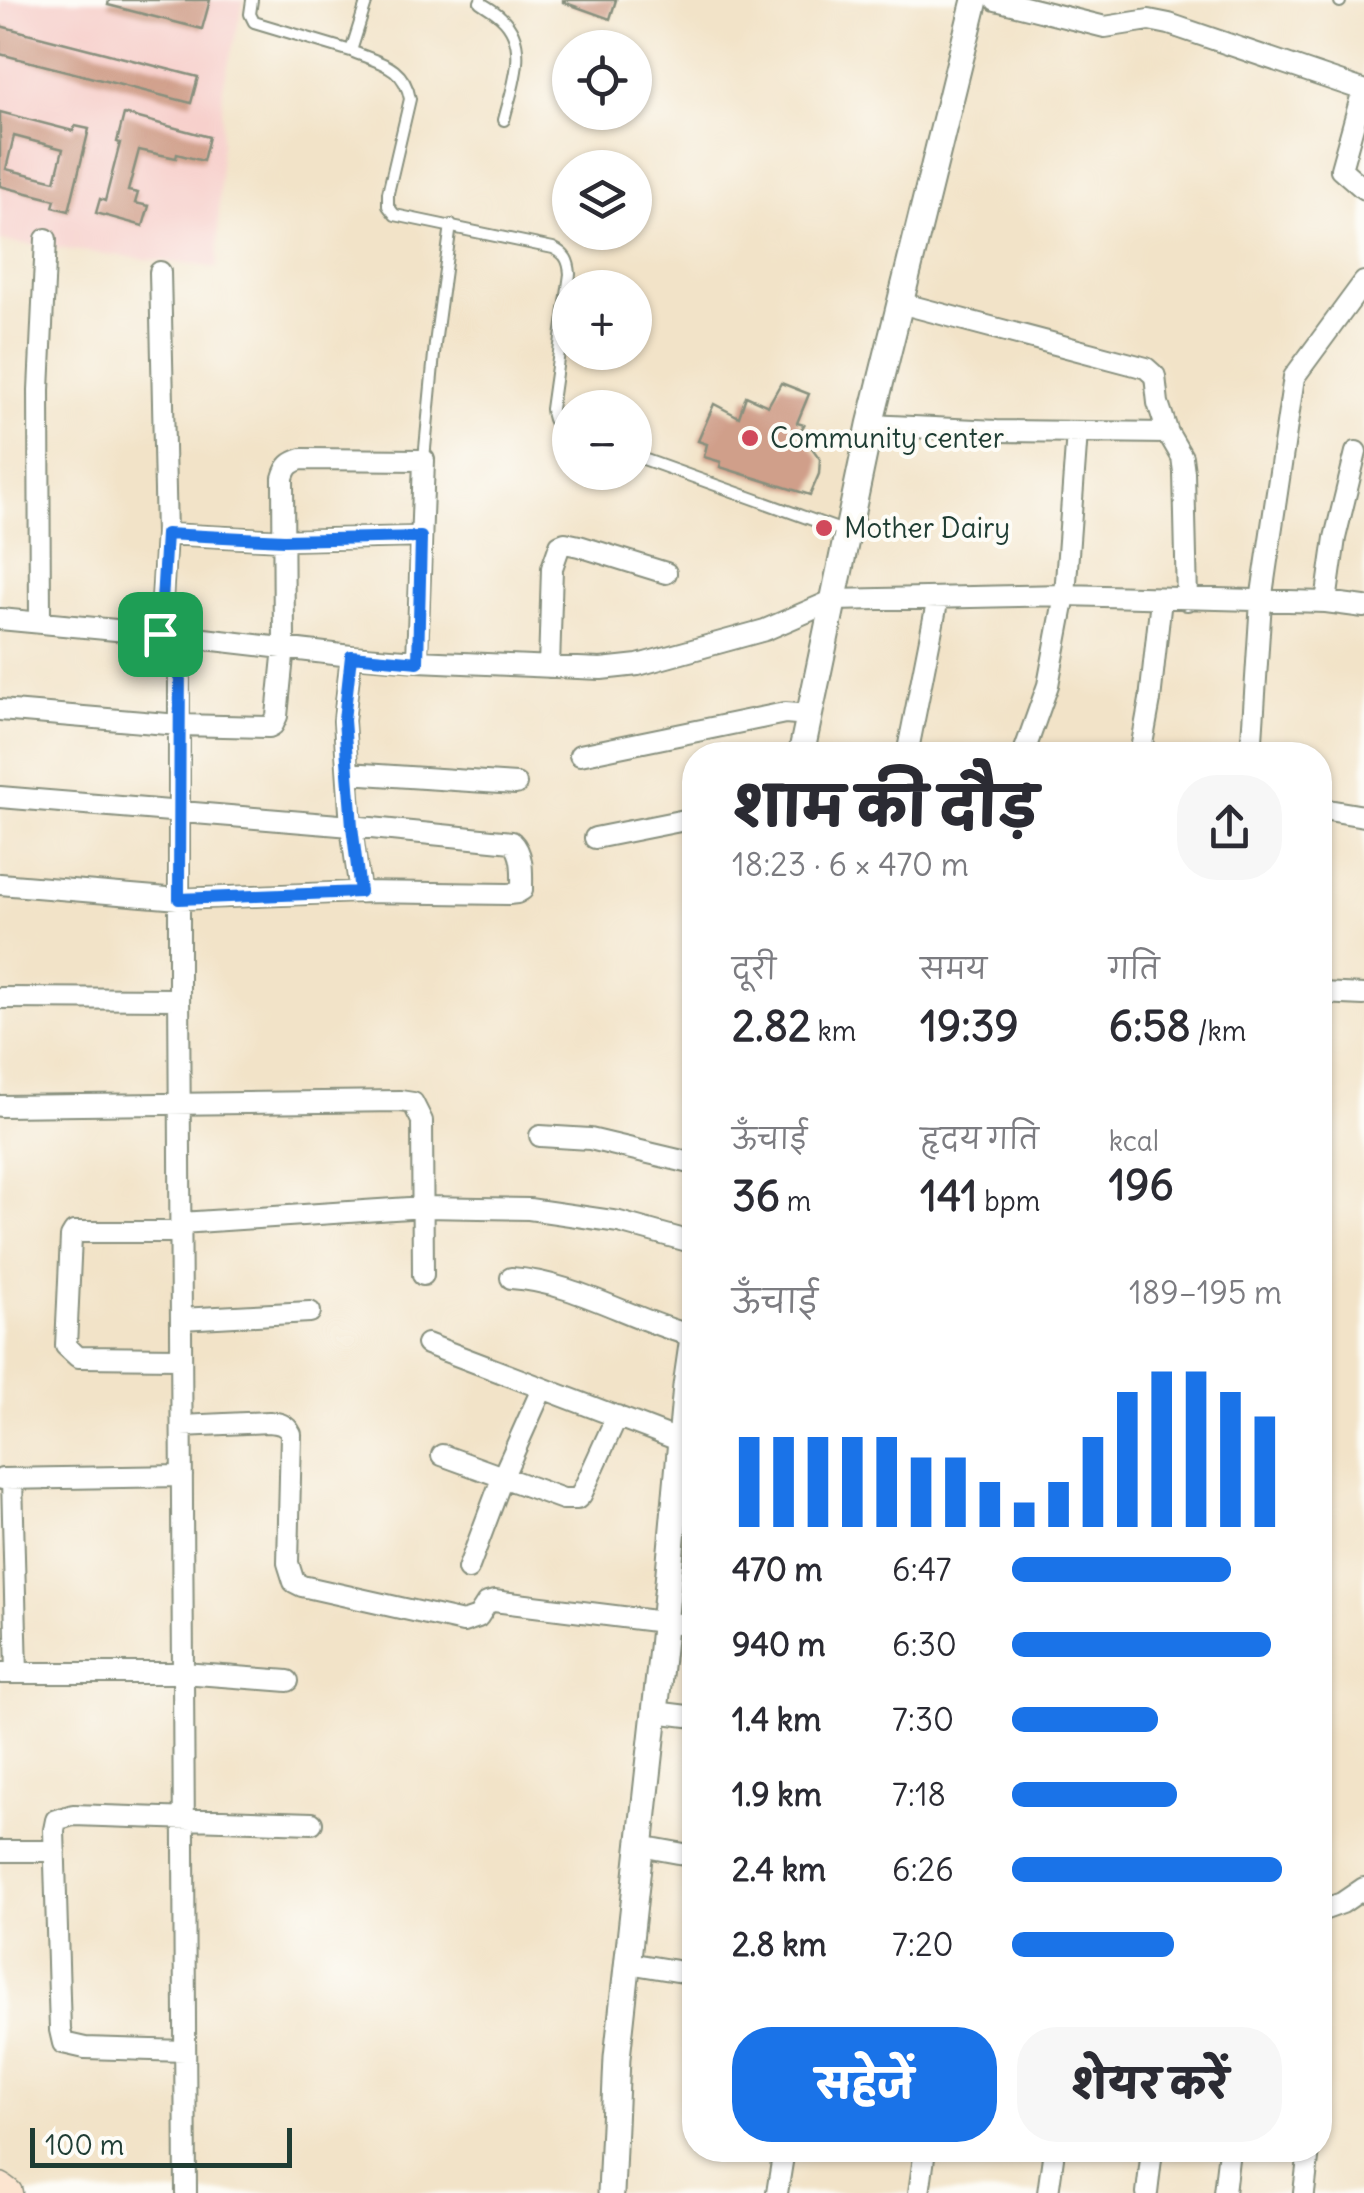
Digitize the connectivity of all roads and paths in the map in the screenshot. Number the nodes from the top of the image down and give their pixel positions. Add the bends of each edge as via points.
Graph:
1 (252, 0) edge
2 (367, 0) edge
3 (975, 0) edge
4 (996, 0) edge
5 (478, 1) edge
6 (351, 52) junction
7 (504, 120) dead end
8 (1364, 189) edge
9 (451, 225) junction
10 (46, 239) dead end
11 (160, 272) dead end
12 (1364, 282) edge
13 (900, 303) junction
14 (553, 390) edge
15 (552, 396) edge
16 (552, 421) edge
17 (870, 425) junction
18 (1077, 432) junction
19 (1168, 433) junction
20 (1356, 452) dead end
21 (424, 460) junction
22 (652, 462) edge
23 (848, 533) junction
24 (166, 534) junction
25 (421, 537) junction
26 (284, 540) junction
27 (666, 573) dead end
28 (1065, 595) junction
29 (938, 598) junction
30 (1161, 599) junction
31 (834, 600) junction
32 (1187, 600) junction
33 (1260, 602) junction
34 (1326, 602) junction
35 (1364, 607) edge
36 (0, 619) edge
37 (40, 622) junction
38 (170, 635) junction
39 (284, 648) junction
40 (351, 656) junction
41 (418, 662) junction
42 (549, 667) junction
43 (0, 710) edge
44 (809, 715) junction
45 (179, 725) junction
46 (804, 742) edge
47 (910, 742) edge
48 (1027, 742) edge
49 (1142, 742) edge
50 (1252, 742) edge
51 (580, 755) dead end
52 (348, 774) junction
53 (516, 784) dead end
54 (0, 798) edge
55 (1332, 811) edge
56 (179, 812) junction
57 (1364, 816) edge
58 (682, 821) edge
59 (352, 826) junction
60 (594, 838) dead end
61 (0, 884) edge
62 (360, 892) junction
63 (179, 899) junction
64 (1332, 994) edge
65 (1364, 995) edge
66 (0, 998) edge
67 (179, 999) junction
68 (180, 1104) junction
69 (0, 1106) edge
70 (540, 1136) dead end
71 (682, 1161) edge
72 (424, 1207) junction
73 (181, 1228) junction
74 (682, 1239) edge
75 (423, 1275) dead end
76 (511, 1278) dead end
77 (310, 1312) dead end
78 (181, 1319) junction
79 (682, 1338) edge
80 (426, 1344) dead end
81 (180, 1358) junction
82 (542, 1389) junction
83 (617, 1416) junction
84 (182, 1426) junction
85 (682, 1433) edge
86 (681, 1441) junction
87 (442, 1455) dead end
88 (182, 1476) junction
89 (503, 1476) junction
90 (6, 1479) edge
91 (468, 1569) dead end
92 (664, 1622) junction
93 (682, 1624) edge
94 (9, 1673) edge
95 (183, 1673) junction
96 (288, 1681) dead end
97 (655, 1712) junction
98 (682, 1715) edge
99 (184, 1820) junction
100 (312, 1823) dead end
101 (640, 1846) junction
102 (0, 1851) edge
103 (55, 1851) junction
104 (682, 1854) edge
105 (1364, 1888) edge
106 (1332, 1907) edge
107 (628, 1963) junction
108 (682, 1972) edge
109 (184, 2051) junction
110 (782, 2162) edge
111 (923, 2162) edge
112 (1052, 2162) edge
113 (1150, 2162) edge
114 (1227, 2162) edge
115 (1308, 2162) edge
116 (0, 2187) edge
117 (8, 2193) edge
118 (186, 2193) edge
119 (611, 2193) edge
120 (777, 2193) edge
121 (919, 2193) edge
122 (1048, 2193) edge
123 (1146, 2193) edge
124 (1224, 2193) edge
125 (1304, 2193) edge

1 - 6 lane via 254,22
2 - 6 lane
3 - 13 street
4 - 8 street via 1104,27 1169,24 1363,90 1341,170
5 - 7 lane via 503,18 518,47
6 - 9 lane via 407,83 410,99 388,206 395,216
9 - 14 lane via 563,252 570,274
9 - 21 lane
10 - 37 street
11 - 24 street
12 - 33 street via 1294,376
13 - 17 street
13 - 19 street via 1146,368 1155,376
15 - 16 lane
17 - 18 street
17 - 23 street
18 - 19 street
18 - 28 street
19 - 32 street via 1184,472
20 - 34 street
21 - 25 street
21 - 26 street via 291,462 283,478
22 - 23 lane
23 - 31 street
24 - 26 street
24 - 38 street
25 - 26 street
25 - 41 street
26 - 39 street
27 - 42 street via 560,545 552,568
28 - 29 street
28 - 30 street
28 - 48 street via 1048,685
29 - 31 street
29 - 47 street
30 - 32 street
30 - 49 street
31 - 42 street via 765,630 638,666
31 - 44 street
32 - 33 street
33 - 34 street
33 - 50 street
34 - 35 street
36 - 37 street
37 - 38 street
38 - 39 street
38 - 45 street
39 - 40 street
39 - 45 street via 273,725
40 - 41 street
40 - 52 street via 344,720
41 - 42 street
43 - 45 street
44 - 46 street
44 - 51 street via 785,713
45 - 56 street
52 - 53 street
52 - 59 street
54 - 56 street
55 - 57 street
56 - 59 street
56 - 63 street
58 - 60 street
59 - 62 street
59 - 62 street via 512,842 520,854 517,893
61 - 63 street
62 - 63 street
63 - 67 street
64 - 65 street
66 - 67 street
67 - 68 street
68 - 69 street
68 - 72 street via 413,1103 422,1121
68 - 73 street
70 - 71 street via 590,1139
72 - 73 street
72 - 74 street via 529,1209
72 - 75 street
73 - 78 street
73 - 81 street via 74,1232 66,1346 78,1357
76 - 79 street via 565,1288
77 - 78 street
78 - 81 street
80 - 82 street
81 - 84 street
82 - 83 street
82 - 89 street
83 - 86 street
83 - 89 street via 577,1498
84 - 88 street
84 - 92 street via 288,1427 288,1563 302,1586 463,1622 478,1618 494,1601
85 - 86 street
86 - 92 street
87 - 89 street
88 - 90 street
88 - 95 street
89 - 91 street
90 - 94 street
92 - 93 street
92 - 97 street
94 - 95 street
95 - 96 street
95 - 99 street
97 - 98 street
97 - 101 street
99 - 100 street
99 - 103 street via 72,1815 56,1820
99 - 109 street
101 - 104 street
101 - 107 street
102 - 103 street
103 - 109 street via 64,2043
105 - 106 street
107 - 108 street
107 - 119 street
109 - 118 street
110 - 120 street
111 - 121 street
112 - 122 street
113 - 123 street
114 - 124 street
115 - 125 street
116 - 117 main road

